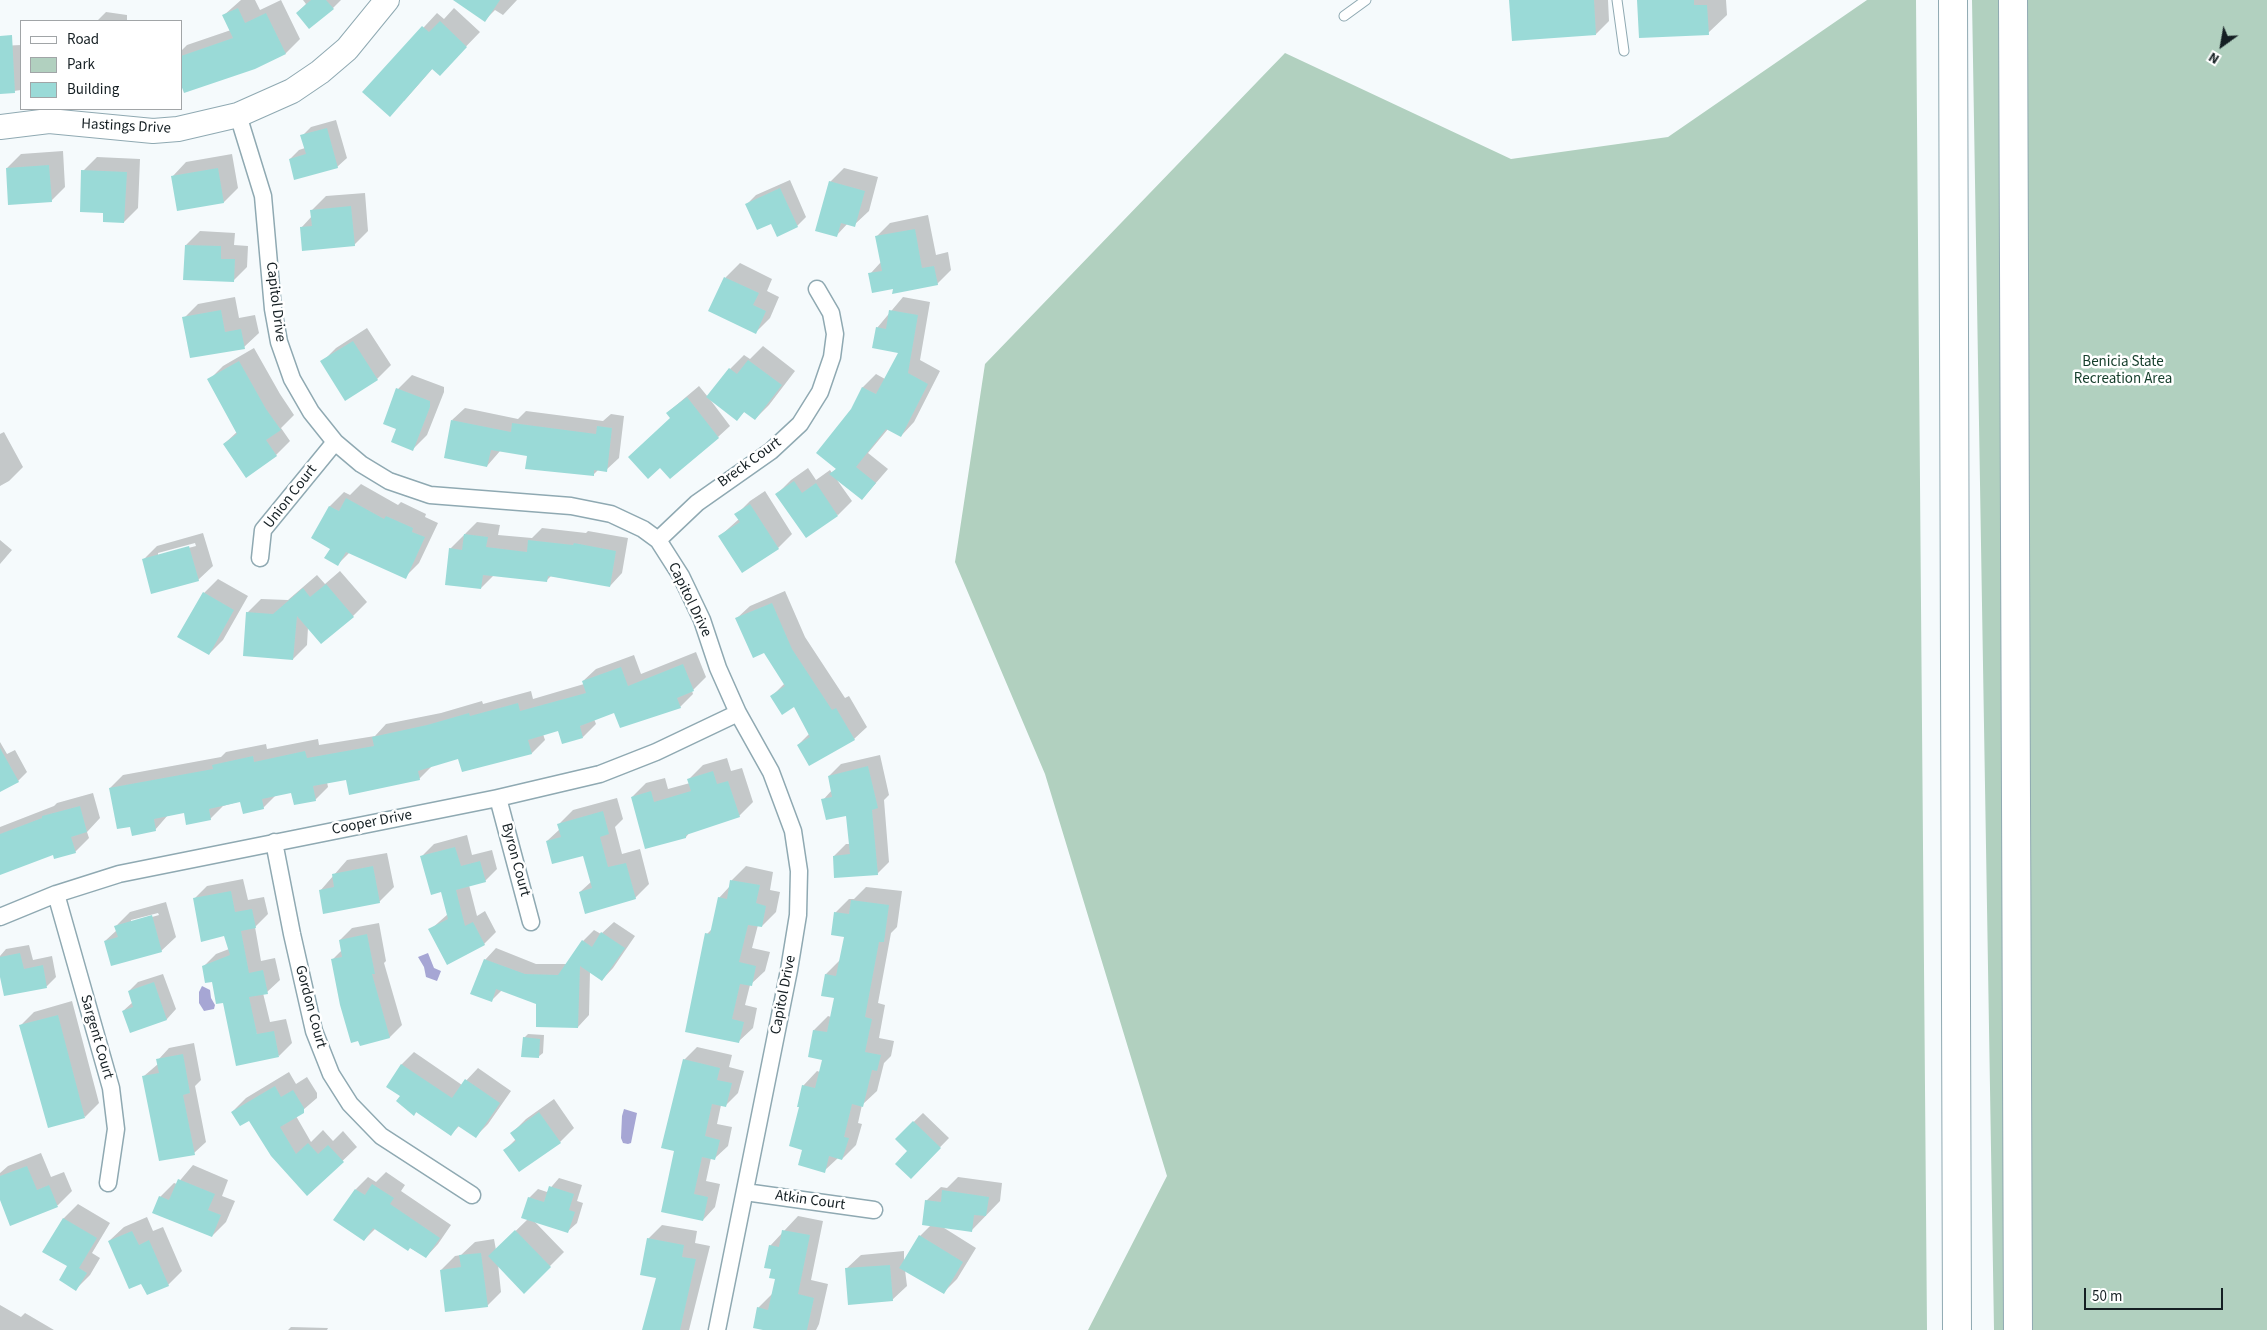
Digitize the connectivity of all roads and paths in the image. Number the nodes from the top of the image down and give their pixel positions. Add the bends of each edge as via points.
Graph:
1 (387, 0) edge
2 (1366, 0) edge
3 (1617, 0) edge
4 (2013, 0) edge
5 (1953, 3) edge
6 (1344, 16) dead end
7 (1624, 51) dead end
8 (238, 115) junction
9 (0, 127) edge
10 (818, 289) dead end
11 (335, 442) junction
12 (658, 540) junction
13 (260, 558) dead end
14 (738, 713) junction
15 (498, 798) junction
16 (274, 842) junction
17 (56, 894) junction
18 (0, 917) edge
19 (531, 922) dead end
20 (108, 1183) dead end
21 (745, 1192) junction
22 (472, 1195) dead end
23 (874, 1210) dead end
24 (717, 1330) edge
25 (1957, 1330) edge
26 (2018, 1330) edge

1 - 8 street, Hastings Drive via 347,49 320,72 292,91
2 - 6 lane
3 - 7 lane
4 - 26 highway
5 - 25 highway
8 - 9 street, Hastings Drive via 178,129 153,131 49,121
8 - 11 street, Capitol Drive via 263,196 278,342 292,379 311,412
10 - 12 street, Breck Court via 831,313 835,334 832,357 820,392 800,424 771,451 709,494
11 - 12 street, Capitol Drive via 389,481 430,495 571,506 611,514
11 - 13 street, Union Court via 263,530
12 - 14 street, Capitol Drive via 694,603
14 - 15 street, Cooper Drive via 656,752 600,774
14 - 21 street, Capitol Drive via 771,772 793,831 799,871 798,915 789,970
15 - 16 street, Cooper Drive
15 - 19 street, Byron Court
16 - 17 street, Cooper Drive via 119,874
16 - 22 street, Gordon Court via 314,1031 331,1074 350,1104 381,1136
17 - 18 street, Cooper Drive
17 - 20 street, Sargent Court via 111,1088 116,1129
21 - 23 street, Atkin Court
21 - 24 street, Capitol Drive

